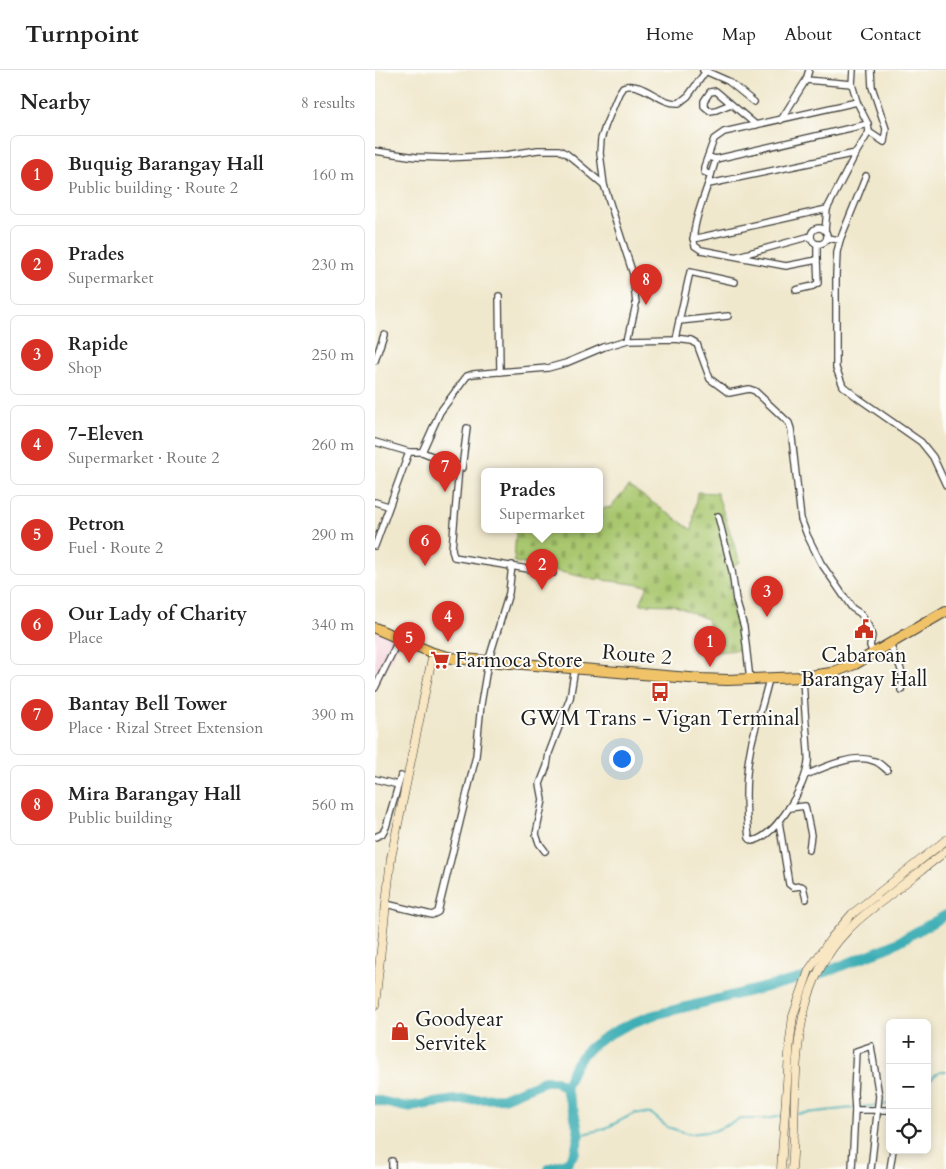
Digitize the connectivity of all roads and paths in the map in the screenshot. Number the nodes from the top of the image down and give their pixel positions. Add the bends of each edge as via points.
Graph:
1 (809, 70) edge
2 (853, 70) edge
3 (871, 70) edge
4 (705, 71) edge
5 (806, 80) junction
6 (852, 84) junction
7 (753, 102) dead end
8 (857, 102) junction
9 (731, 104) junction
10 (781, 120) junction
11 (868, 124) junction
12 (756, 125) junction
13 (869, 132) junction
14 (375, 151) edge
15 (856, 153) junction
16 (708, 157) junction
17 (716, 159) junction
18 (711, 175) junction
19 (866, 176) dead end
20 (709, 184) junction
21 (605, 185) junction
22 (827, 209) junction
23 (826, 234) junction
24 (811, 236) junction
25 (693, 239) junction
26 (840, 240) junction
27 (817, 244) junction
28 (736, 256) junction
29 (817, 260) junction
30 (735, 282) dead end
31 (796, 290) dead end
32 (499, 296) dead end
33 (728, 316) dead end
34 (679, 322) junction
35 (384, 334) dead end
36 (675, 339) junction
37 (628, 340) junction
38 (375, 361) edge
39 (500, 372) junction
40 (467, 428) dead end
41 (375, 442) edge
42 (409, 452) junction
43 (422, 452) junction
44 (460, 468) junction
45 (946, 484) edge
46 (375, 502) edge
47 (388, 506) junction
48 (718, 516) dead end
49 (375, 546) edge
50 (513, 565) junction
51 (553, 572) dead end
52 (946, 611) edge
53 (375, 628) edge
54 (399, 639) junction
55 (889, 645) junction
56 (433, 653) junction
57 (874, 654) junction
58 (488, 662) junction
59 (575, 668) junction
60 (803, 677) junction
61 (769, 679) junction
62 (750, 680) junction
63 (375, 688) edge
64 (901, 690) dead end
65 (887, 770) dead end
66 (806, 775) junction
67 (401, 776) dead end
68 (375, 779) edge
69 (398, 785) junction
70 (789, 808) junction
71 (779, 822) junction
72 (375, 837) edge
73 (946, 840) edge
74 (809, 850) dead end
75 (545, 851) dead end
76 (946, 851) edge
77 (806, 899) dead end
78 (387, 904) junction
79 (375, 1005) edge
80 (879, 1108) junction
81 (855, 1109) junction
82 (886, 1109) edge
83 (893, 1154) edge
84 (392, 1161) dead end
85 (392, 1169) edge
86 (781, 1169) edge
87 (792, 1169) edge
88 (852, 1169) edge
89 (871, 1169) edge
90 (891, 1169) edge

1 - 5 street
2 - 6 street
3 - 13 street via 872,87 886,129 884,142
4 - 7 street via 728,81
4 - 21 street via 689,96 679,103 669,102 630,85 621,89 600,145
5 - 6 street
5 - 10 street
6 - 8 street
8 - 10 street
8 - 11 street
9 - 9 street via 714,91 704,101 704,106 710,110
9 - 12 street
10 - 12 street
11 - 13 street
11 - 17 street
12 - 16 street via 719,134
13 - 15 street
14 - 21 street via 444,158 559,150
15 - 20 street
15 - 22 street
16 - 17 street
16 - 18 street via 704,172
17 - 18 street
18 - 20 street
19 - 26 street
20 - 25 street
21 - 37 street via 633,274 636,304
22 - 23 street
22 - 25 street
23 - 24 street via 818,228
23 - 26 street
23 - 27 street via 823,243
24 - 27 street
24 - 28 street
25 - 28 street via 697,248
26 - 45 street via 837,252 836,368 843,386 921,442 933,457
27 - 29 street
28 - 29 street via 786,266
29 - 31 street via 818,283
30 - 34 street via 690,272
32 - 39 street
33 - 34 street
34 - 36 street
35 - 38 street
36 - 37 street
36 - 57 street via 695,342 710,379 726,392 733,394 753,389 789,423 801,519 826,570 869,627
37 - 39 street via 548,368
39 - 43 street via 473,374 463,380 440,412
40 - 44 street via 463,467
41 - 42 street
42 - 43 street
42 - 47 street
43 - 44 street
44 - 50 street via 452,549 454,557
46 - 47 street
47 - 49 street
48 - 62 street via 744,627
50 - 51 street
50 - 58 street via 509,593
52 - 55 highway, Route 2
53 - 54 highway, Route 2
54 - 56 highway, Route 2
54 - 63 street
55 - 57 highway, Route 2
55 - 64 street via 902,672
56 - 58 highway, Route 2
56 - 78 main road via 395,831
57 - 60 highway, Route 2 via 842,670
58 - 59 highway, Route 2
58 - 78 street via 476,756 438,912 432,915
59 - 62 highway, Route 2
59 - 75 street via 569,698 540,784 543,800 536,834
60 - 61 highway, Route 2
60 - 66 street via 809,760
61 - 62 highway, Route 2
61 - 71 street via 748,768 749,838 757,840
65 - 66 street via 876,761 846,760
66 - 70 street
67 - 69 street
68 - 69 street
69 - 72 street via 386,827
70 - 71 street
70 - 74 street via 805,806 811,835
71 - 77 street via 789,884 803,887
73 - 86 main road via 852,914 809,970 793,1016
76 - 87 main road via 847,930 819,969 801,1019
78 - 79 main road
80 - 81 street
80 - 81 street via 879,1088 871,1046 856,1051
80 - 82 street
80 - 89 street
81 - 88 street
83 - 90 street
84 - 85 street

